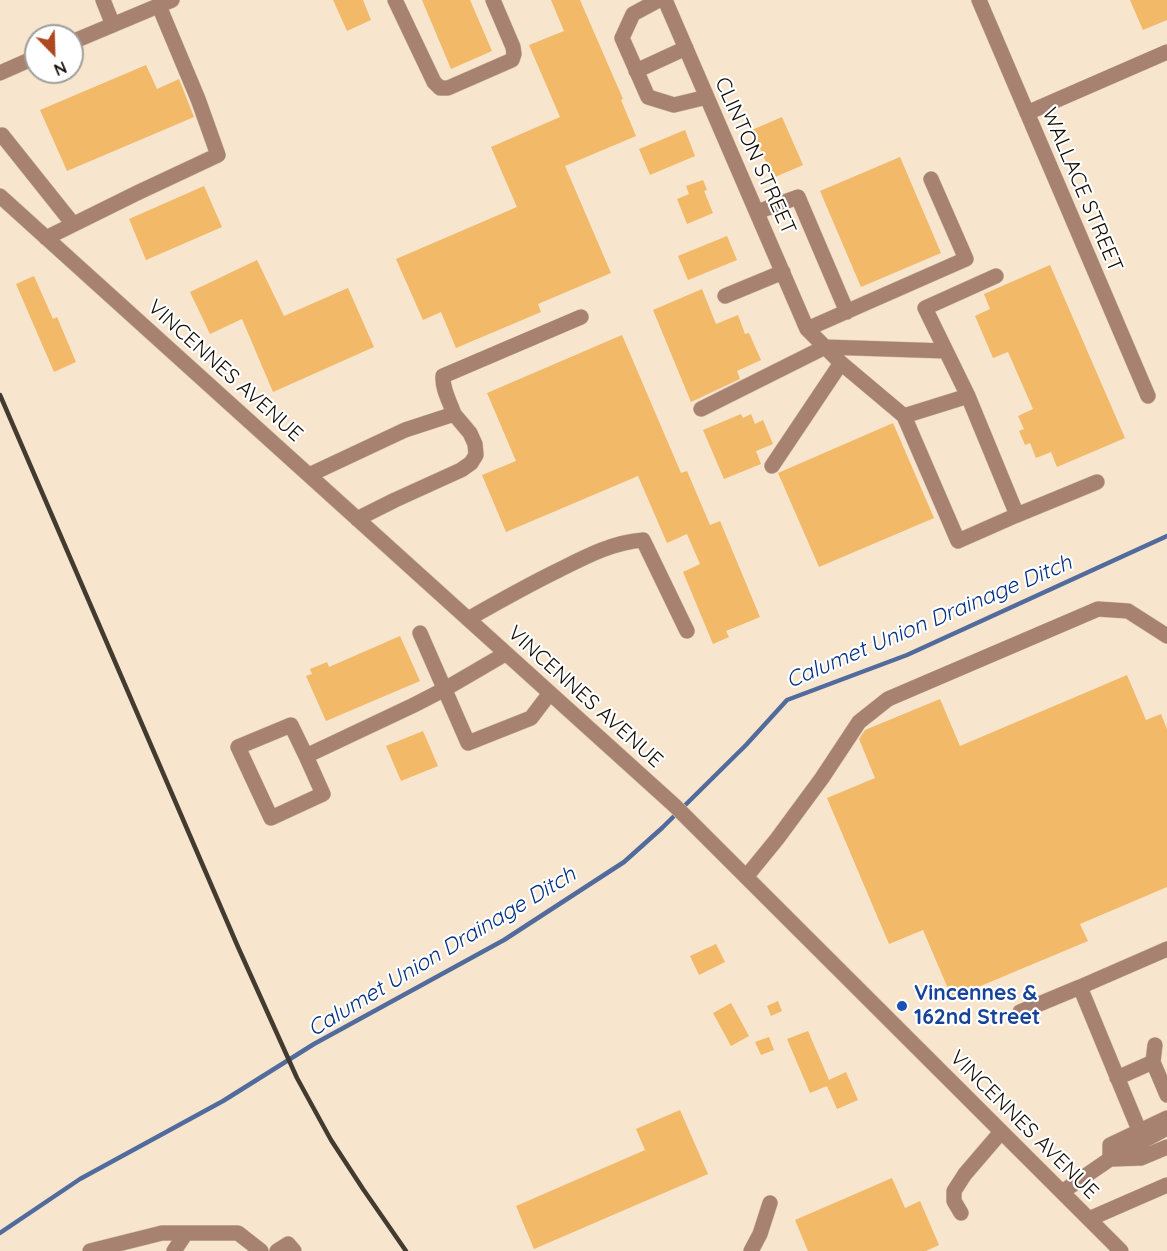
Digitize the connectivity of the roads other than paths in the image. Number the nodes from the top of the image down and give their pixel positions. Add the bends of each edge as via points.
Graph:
1 (103, 0) edge
2 (395, 0) edge
3 (493, 0) edge
4 (659, 0) edge
5 (665, 0) edge
6 (979, 0) edge
7 (166, 3) edge
8 (113, 25) junction
9 (84, 37) edge
10 (686, 48) junction
11 (1167, 52) edge
12 (24, 62) edge
13 (636, 71) junction
14 (0, 73) edge
15 (707, 97) junction
16 (1027, 113) junction
17 (2, 135) dead end
18 (931, 179) dead end
19 (0, 196) edge
20 (757, 212) junction
21 (73, 224) junction
22 (46, 238) junction
23 (783, 272) junction
24 (996, 276) dead end
25 (724, 296) dead end
26 (848, 312) junction
27 (581, 317) dead end
28 (807, 329) junction
29 (825, 347) junction
30 (946, 351) junction
31 (841, 363) junction
32 (968, 396) junction
33 (1148, 396) dead end
34 (701, 409) dead end
35 (454, 414) junction
36 (904, 416) junction
37 (772, 466) dead end
38 (309, 475) junction
39 (1097, 482) dead end
40 (1017, 515) junction
41 (357, 519) junction
42 (468, 619) junction
43 (687, 631) dead end
44 (420, 633) dead end
45 (1167, 636) edge
46 (505, 654) junction
47 (445, 689) junction
48 (550, 693) junction
49 (306, 756) junction
50 (746, 877) junction
51 (1167, 949) edge
52 (1080, 987) junction
53 (1020, 1012) dead end
54 (1155, 1045) dead end
55 (1153, 1062) junction
56 (1117, 1078) junction
57 (1167, 1095) edge
58 (1167, 1118) edge
59 (1167, 1128) edge
60 (1139, 1130) junction
61 (1001, 1132) junction
62 (1167, 1147) edge
63 (1110, 1159) junction
64 (1167, 1185) edge
65 (1062, 1192) junction
66 (770, 1203) dead end
67 (961, 1213) dead end
68 (1089, 1219) junction
69 (186, 1233) junction
70 (129, 1245) edge
71 (90, 1251) edge
72 (174, 1251) edge
73 (261, 1251) edge
74 (277, 1251) edge
75 (294, 1251) edge
76 (751, 1251) edge
77 (1121, 1251) edge

1 - 8 street
2 - 3 street via 434,82 440,88 448,88 512,60 513,47
4 - 13 street via 633,14 622,38
5 - 10 street, CLINTON STREET
6 - 16 street, WALLACE STREET
7 - 8 street
7 - 21 street via 218,155
8 - 9 street
10 - 13 street
10 - 15 street, CLINTON STREET
11 - 16 street
12 - 14 street
13 - 15 street via 648,97 674,105
15 - 20 street, CLINTON STREET
16 - 33 street, WALLACE STREET
17 - 21 street
18 - 26 street via 966,259
19 - 22 street, VINCENNES AVENUE
20 - 23 street, CLINTON STREET
20 - 26 street via 798,197
21 - 22 street
22 - 38 street, VINCENNES AVENUE
23 - 25 street
23 - 28 street, CLINTON STREET
24 - 30 street via 925,308
26 - 28 street
27 - 35 street via 443,376
28 - 29 street
29 - 30 street
29 - 31 street
29 - 34 street
30 - 32 street
31 - 36 street
31 - 37 street
32 - 36 street
32 - 40 street
35 - 38 street via 405,430
35 - 41 street via 475,444 476,455 471,464
36 - 40 street via 958,541
38 - 41 street, VINCENNES AVENUE
39 - 40 street
41 - 42 street, VINCENNES AVENUE
42 - 43 street via 587,556 632,540 643,540
42 - 46 street, VINCENNES AVENUE
44 - 47 street
45 - 50 street via 1128,611 1098,609 888,699 860,722
46 - 47 street
46 - 48 street, VINCENNES AVENUE
47 - 48 street via 468,743 531,718
47 - 49 street
48 - 50 street, VINCENNES AVENUE via 675,806
49 - 49 street via 323,794 271,818 238,747 291,725
50 - 61 street, VINCENNES AVENUE
51 - 52 street
52 - 53 street
52 - 56 street
54 - 55 street
55 - 56 street
55 - 57 street
56 - 60 street
58 - 60 street
59 - 63 street
60 - 63 street via 1110,1145
61 - 65 street, VINCENNES AVENUE
61 - 67 street via 954,1191 954,1201
62 - 63 street via 1141,1158
63 - 65 street
64 - 68 street
65 - 68 street, VINCENNES AVENUE
66 - 76 street
68 - 77 street, VINCENNES AVENUE
69 - 70 street via 162,1233
69 - 72 street
69 - 73 street via 238,1233
70 - 71 street
74 - 75 street via 288,1244

